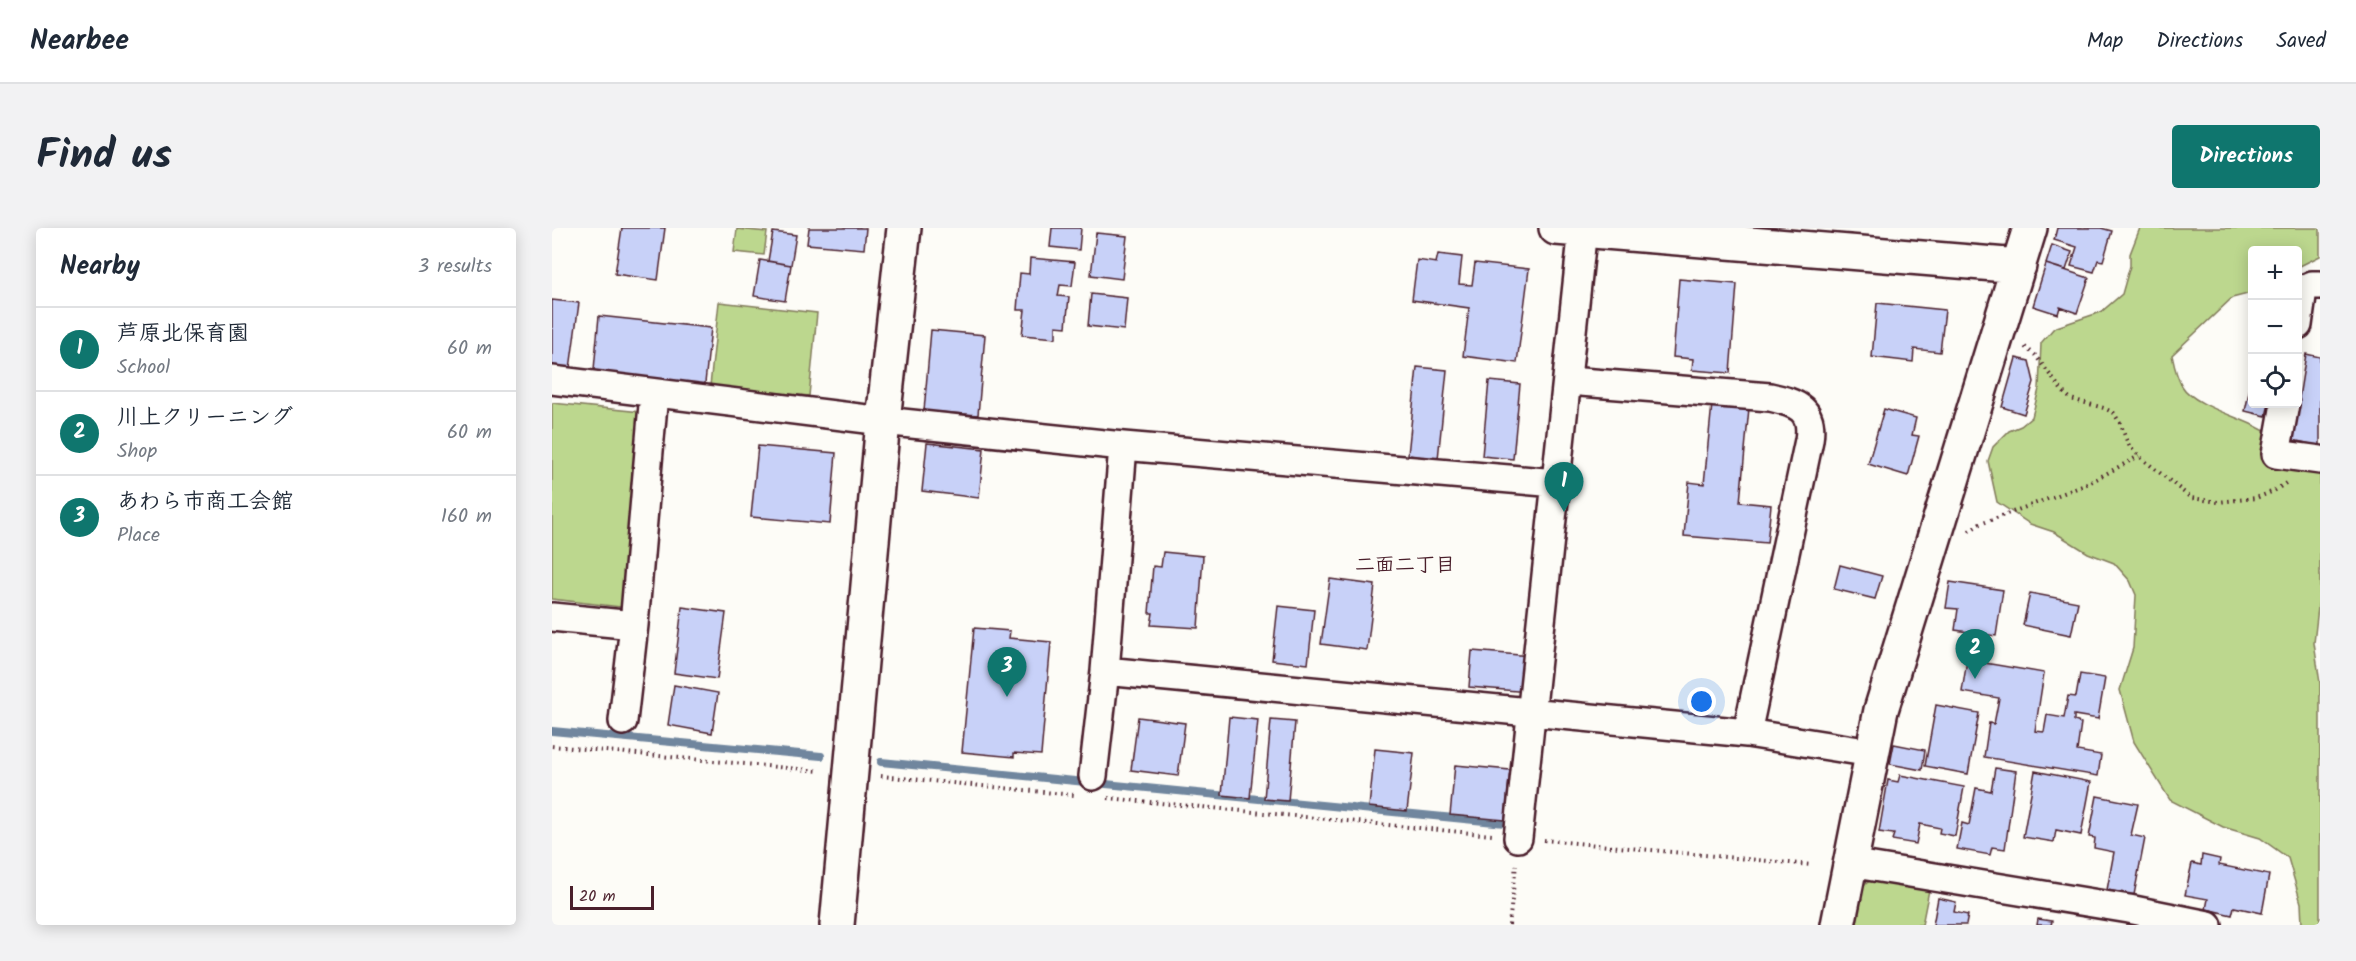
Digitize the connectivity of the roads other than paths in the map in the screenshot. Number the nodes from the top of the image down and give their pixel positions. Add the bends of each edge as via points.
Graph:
1 (904, 228) edge
2 (2030, 228) edge
3 (1574, 229) edge
4 (2019, 267) junction
5 (2320, 285) edge
6 (2301, 300) edge
7 (552, 380) edge
8 (1568, 381) junction
9 (654, 393) junction
10 (2284, 408) edge
11 (883, 421) junction
12 (1123, 446) junction
13 (2317, 460) edge
14 (1556, 483) junction
15 (552, 617) edge
16 (634, 626) junction
17 (1105, 671) junction
18 (1531, 712) junction
19 (623, 721) dead end
20 (1747, 733) junction
21 (1872, 753) junction
22 (1090, 789) road end
23 (1518, 837) road end
24 (1849, 863) junction
25 (2128, 917) edge
26 (837, 925) edge
27 (1838, 925) edge
28 (2208, 925) edge

1 - 11 street
2 - 4 street
3 - 4 street
3 - 8 street
4 - 21 street via 1881,710
5 - 6 street via 2303,289
7 - 9 street
8 - 14 street
8 - 20 street via 1770,397 1799,407 1808,416 1809,440
9 - 11 street
9 - 16 street
10 - 13 street via 2276,454
11 - 12 street
11 - 26 street
12 - 14 street
12 - 17 street
14 - 18 street
15 - 16 street
16 - 19 street
17 - 18 street
17 - 22 street
18 - 20 street
18 - 23 street
20 - 21 street
21 - 24 street
24 - 25 street
24 - 27 street
25 - 28 street

